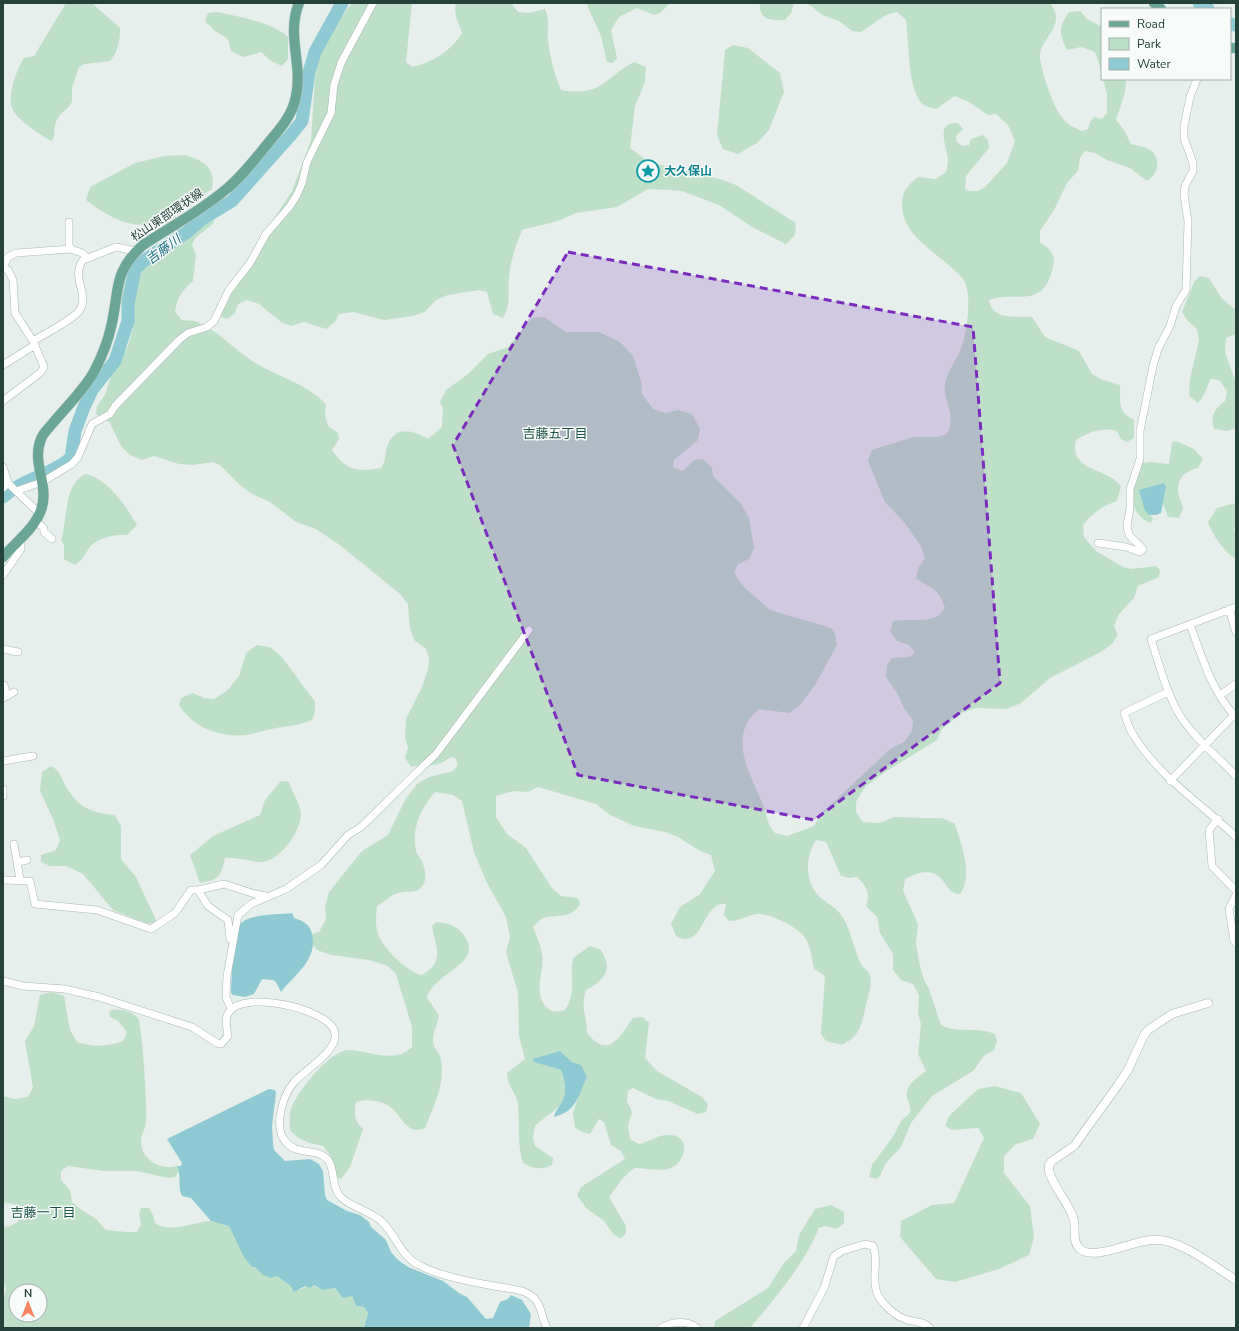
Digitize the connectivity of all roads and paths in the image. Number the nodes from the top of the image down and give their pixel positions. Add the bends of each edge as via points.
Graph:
1 (299, 3) edge
2 (373, 3) edge
3 (1197, 80) edge
4 (69, 222) dead end
5 (71, 249) junction
6 (136, 251) junction
7 (87, 258) junction
8 (3, 268) edge
9 (34, 343) junction
10 (3, 365) edge
11 (3, 401) edge
12 (3, 466) edge
13 (41, 478) junction
14 (11, 487) edge
15 (37, 518) junction
16 (21, 537) junction
17 (52, 539) dead end
18 (1098, 543) dead end
19 (3, 557) edge
20 (3, 575) edge
21 (1232, 608) edge
22 (1190, 625) junction
23 (529, 630) dead end
24 (1236, 632) edge
25 (3, 649) edge
26 (18, 652) dead end
27 (1236, 684) edge
28 (4, 685) edge
29 (14, 692) dead end
30 (1168, 692) junction
31 (1220, 696) junction
32 (5, 697) edge
33 (1235, 716) edge
34 (1205, 745) junction
35 (33, 756) dead end
36 (3, 761) edge
37 (1236, 776) edge
38 (1170, 781) junction
39 (3, 789) edge
40 (3, 796) edge
41 (1218, 819) junction
42 (1236, 837) edge
43 (14, 844) dead end
44 (27, 860) dead end
45 (18, 862) junction
46 (3, 880) edge
47 (20, 880) junction
48 (198, 890) junction
49 (1236, 891) edge
50 (1236, 895) edge
51 (266, 896) junction
52 (1236, 943) edge
53 (232, 946) junction
54 (3, 981) edge
55 (1208, 1003) dead end
56 (231, 1009) junction
57 (1236, 1280) edge
58 (547, 1328) edge
59 (661, 1328) edge
60 (697, 1328) edge
61 (803, 1328) edge
62 (930, 1328) edge

1 - 6 main road, 松山東部環状線 via 292,31 298,81 297,95 288,119 225,191
2 - 13 street via 341,63 334,85 331,113 307,162 297,195 266,234 250,263 230,290 214,322 207,328 188,333 178,340 110,414 92,424 78,457 72,464
3 - 18 street via 1184,126 1184,138 1193,163 1193,171 1184,194 1188,222 1186,290 1176,306 1153,366 1140,431 1140,459 1130,489 1128,530 1133,541 1143,549 1140,552
4 - 5 street
5 - 7 street
5 - 8 street via 13,253
6 - 7 street via 116,247
6 - 13 main road, 松山東部環状線 via 119,277 111,327 95,370 41,437 38,450
7 - 9 street via 82,260 78,270 81,308
8 - 9 street via 8,270 13,280 16,313
9 - 10 street
9 - 11 street via 43,362 43,370
12 - 14 street
13 - 14 street
13 - 15 main road, 松山東部環状線 via 44,501
14 - 15 street
15 - 16 main road
15 - 17 street via 44,532
16 - 19 main road
16 - 20 street via 21,549
21 - 22 street
21 - 24 street
22 - 30 street via 1151,639
22 - 31 street
23 - 51 street via 436,754 361,827 348,835 321,865 286,889
25 - 26 street
27 - 31 street
28 - 32 street
29 - 32 street
30 - 34 street via 1188,726
30 - 38 street via 1124,714 1133,735
31 - 33 street
33 - 34 street
34 - 37 street
34 - 38 street
35 - 36 street
38 - 41 street
39 - 40 street
41 - 42 street
41 - 49 street via 1209,830 1212,866
43 - 45 street
44 - 45 street
45 - 47 street
46 - 47 street
47 - 48 street via 30,881 34,904 97,910 151,929 175,913 191,890
48 - 51 street via 224,884
48 - 53 street via 208,906 228,920
50 - 52 street via 1229,909
51 - 53 street via 238,915
53 - 56 street via 226,976 226,997
54 - 56 street via 23,986 65,989 99,997 192,1027 221,1044 228,1036 226,1020
55 - 57 street via 1172,1014 1148,1030 1128,1070 1109,1097 1074,1146 1052,1161 1048,1171 1074,1218 1074,1236 1080,1250 1095,1253 1143,1240 1164,1241 1184,1248
56 - 58 street via 261,1002 279,1003 330,1023 336,1033 333,1045 295,1081 284,1099 280,1127 286,1144 298,1150 325,1156 340,1196 380,1220 393,1234 401,1250 418,1265 452,1276 529,1294 539,1306
59 - 60 street via 676,1323
61 - 62 street via 824,1288 834,1256 866,1244 873,1246 876,1252 874,1280 879,1297 900,1317 921,1322

